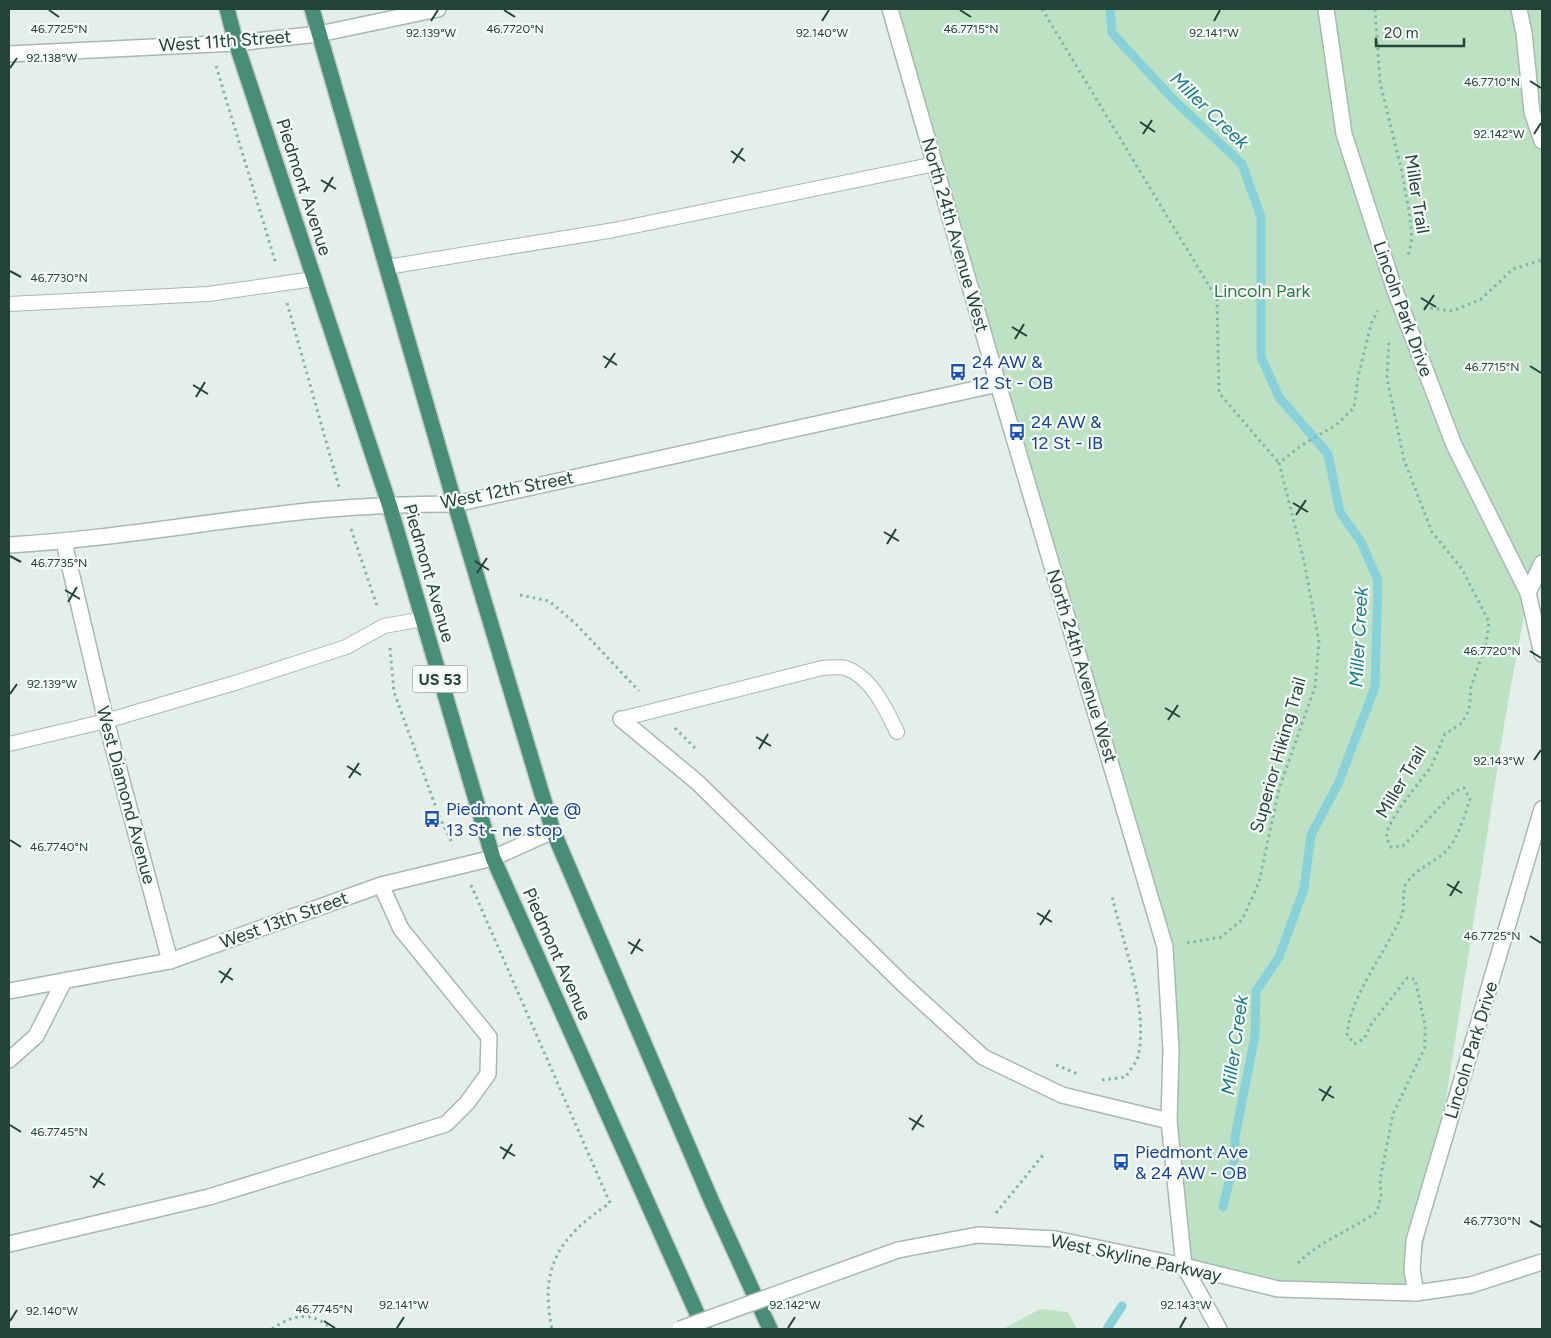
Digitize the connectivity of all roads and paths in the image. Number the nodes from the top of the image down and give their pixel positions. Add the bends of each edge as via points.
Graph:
1 (227, 9) edge
2 (312, 9) edge
3 (438, 9) edge
4 (890, 9) edge
5 (1042, 9) edge
6 (1326, 9) edge
7 (1375, 9) edge
8 (1520, 9) edge
9 (319, 34) junction
10 (236, 43) junction
11 (9, 54) edge
12 (1542, 141) edge
13 (935, 164) junction
14 (386, 267) junction
15 (314, 279) junction
16 (1394, 288) junction
17 (9, 304) edge
18 (1389, 337) dead end
19 (998, 384) junction
20 (1336, 425) dead end
21 (1279, 463) junction
22 (390, 504) junction
23 (455, 504) junction
24 (64, 542) junction
25 (9, 545) edge
26 (1542, 563) edge
27 (1528, 593) junction
28 (520, 595) dead end
29 (423, 619) junction
30 (1542, 654) edge
31 (657, 710) junction
32 (621, 719) joint
33 (106, 721) junction
34 (897, 732) dead end
35 (9, 744) edge
36 (699, 752) dead end
37 (1542, 809) edge
38 (553, 831) junction
39 (493, 858) junction
40 (381, 885) junction
41 (1112, 896) dead end
42 (1165, 947) junction
43 (170, 961) junction
44 (64, 981) junction
45 (9, 991) edge
46 (9, 1060) edge
47 (1048, 1062) dead end
48 (1080, 1075) dead end
49 (1096, 1081) dead end
50 (1169, 1121) junction
51 (1044, 1155) dead end
52 (590, 1216) dead end
53 (978, 1235) junction
54 (9, 1244) edge
55 (1542, 1262) edge
56 (1298, 1263) dead end
57 (1184, 1266) junction
58 (1416, 1293) junction
59 (272, 1329) edge
60 (332, 1329) edge
61 (552, 1329) edge
62 (680, 1329) edge
63 (704, 1329) edge
64 (770, 1329) edge
65 (1219, 1329) edge

1 - 10 highway, Piedmont Avenue / US 53
2 - 9 highway
3 - 9 street, West 11th Street
4 - 13 street, North 24th Avenue West
5 - 21 path via 1217,299 1219,393
6 - 16 street, Lincoln Park Drive via 1344,134
7 - 16 path, Miller Trail via 1380,82 1401,168 1412,239
8 - 12 street via 1532,112
9 - 10 street, West 11th Street
9 - 14 highway
10 - 11 street, West 11th Street
10 - 15 highway, Piedmont Avenue / US 53
13 - 14 lane via 614,230
13 - 19 street, North 24th Avenue West
14 - 23 highway
15 - 17 lane via 208,294
15 - 22 highway, Piedmont Avenue / US 53
16 - 27 street, Lincoln Park Drive via 1454,445
18 - 56 path, Miller Trail via 1387,378 1404,460 1432,532 1462,569 1482,607 1488,629 1473,679 1469,710 1462,723 1446,734 1431,767 1401,806 1386,837 1391,847 1403,846 1455,791 1464,788 1470,799 1451,845 1417,870 1405,886 1405,909 1369,976 1346,1034 1354,1044 1364,1039 1398,987 1407,978 1415,979 1425,1025 1425,1046 1393,1114 1377,1212 1309,1252
19 - 23 street, West 12th Street
19 - 42 street, North 24th Avenue West
20 - 21 path via 1302,444
21 - 42 path, Superior Hiking Trail via 1304,561 1318,642 1315,687 1280,789 1259,882 1242,920 1221,937
22 - 23 street, West 12th Street
22 - 24 street, West 12th Street
22 - 29 highway, Piedmont Avenue / US 53
23 - 38 highway
24 - 25 street, West 12th Street
24 - 33 street, West Diamond Avenue
26 - 27 street
27 - 30 street, Lincoln Park Drive
28 - 31 path via 549,601
29 - 33 lane via 384,626 346,647
29 - 39 highway, Piedmont Avenue / US 53
31 - 32 lane
31 - 34 lane via 822,668 845,668 864,680 882,703
31 - 36 path
32 - 50 street via 697,782 983,1058 1062,1095
33 - 35 lane
33 - 43 street, West Diamond Avenue
37 - 58 street, Lincoln Park Drive via 1414,1241 1412,1270
38 - 39 street, West 13th Street
38 - 64 highway
39 - 40 street, West 13th Street
39 - 63 highway, Piedmont Avenue / US 53
40 - 43 street, West 13th Street
40 - 54 street via 400,930 489,1037 488,1074 467,1103 446,1124 209,1197
41 - 49 path via 1137,992 1138,1058 1126,1077
42 - 50 street, North 24th Avenue West via 1171,1050
43 - 44 street, West 13th Street
44 - 45 street, West 13th Street
44 - 46 street via 36,1036
47 - 48 path
50 - 57 street, North 24th Avenue West
51 - 53 path
52 - 61 path via 566,1240 549,1270 547,1306
53 - 57 street, West Skyline Parkway via 1055,1239
53 - 62 street, West Skyline Parkway, bridge via 898,1250
55 - 58 street, West Skyline Parkway via 1470,1285
57 - 58 street, West Skyline Parkway via 1278,1289
57 - 65 street, North 24th Avenue West
59 - 60 path via 303,1315 324,1322

